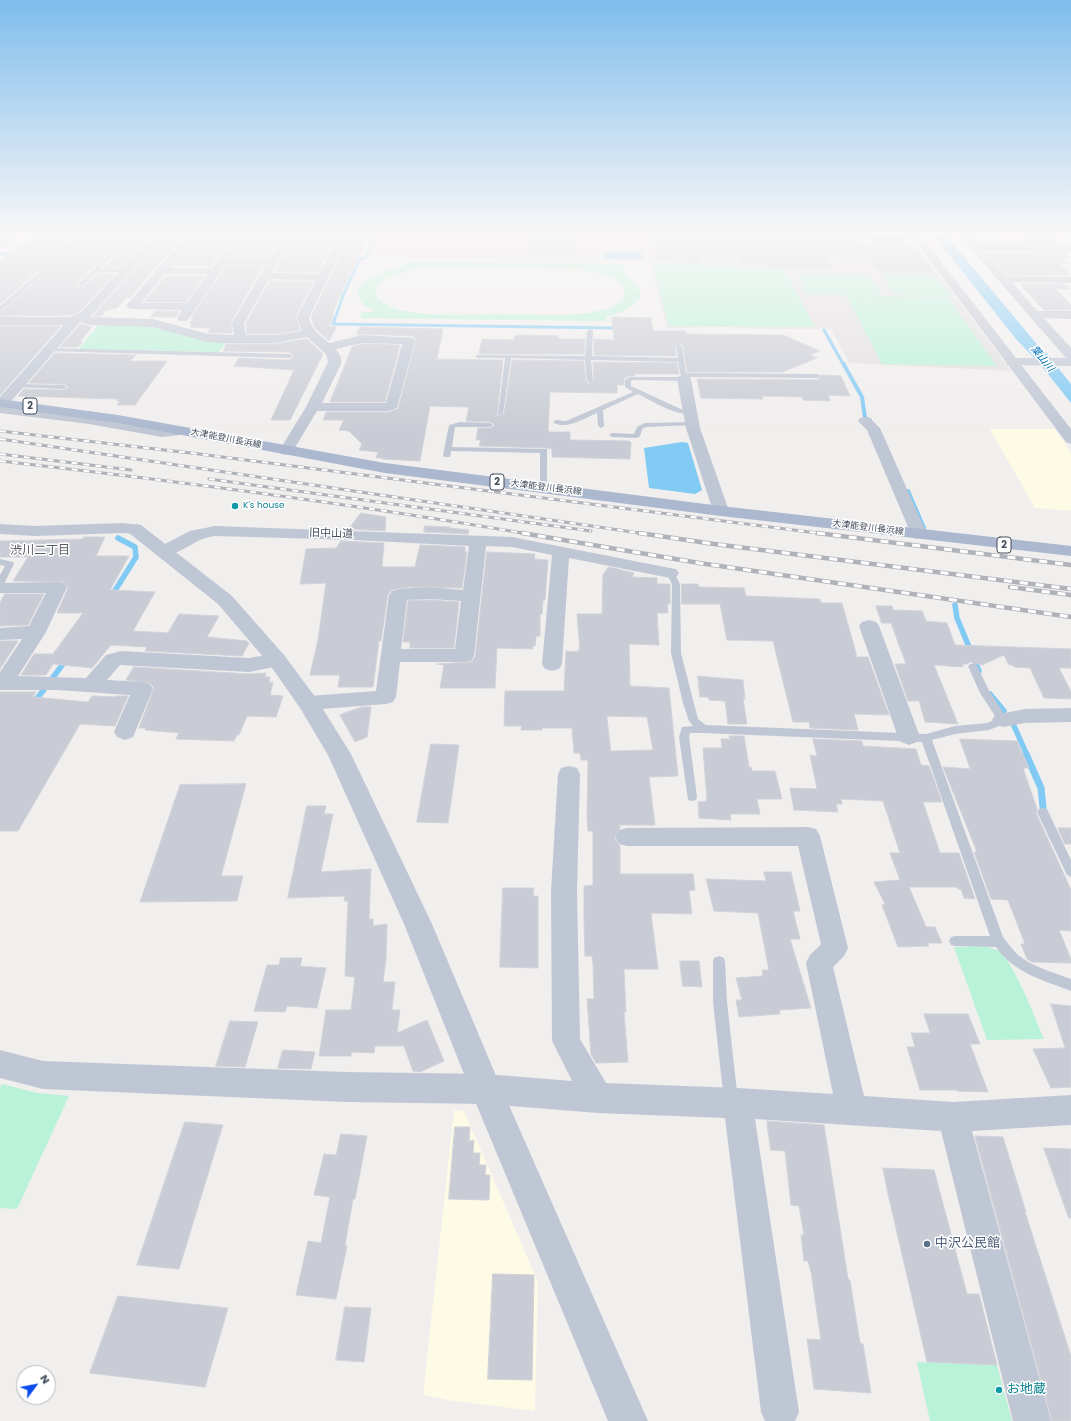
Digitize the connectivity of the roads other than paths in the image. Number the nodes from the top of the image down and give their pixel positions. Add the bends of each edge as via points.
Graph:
1 (18, 299) edge
2 (99, 299) edge
3 (137, 299) edge
4 (196, 299) edge
5 (252, 299) edge
6 (312, 299) edge
7 (964, 299) edge
8 (1021, 299) edge
9 (191, 307) junction
10 (1033, 314) junction
11 (1071, 314) edge
12 (0, 318) edge
13 (77, 319) junction
14 (172, 328) junction
15 (590, 331) dead end
16 (309, 333) junction
17 (1053, 337) junction
18 (1071, 337) edge
19 (241, 339) junction
20 (679, 346) dead end
21 (327, 347) junction
22 (48, 350) junction
23 (290, 356) dead end
24 (478, 356) dead end
25 (1071, 356) edge
26 (508, 358) junction
27 (590, 359) junction
28 (681, 360) junction
29 (1012, 362) junction
30 (1071, 362) edge
31 (684, 376) junction
32 (818, 376) dead end
33 (590, 381) dead end
34 (18, 386) junction
35 (64, 387) dead end
36 (638, 392) junction
37 (1, 404) edge
38 (314, 407) junction
39 (600, 409) junction
40 (121, 412) dead end
41 (500, 414) dead end
42 (691, 418) junction
43 (865, 421) dead end
44 (556, 422) dead end
45 (490, 425) dead end
46 (601, 426) dead end
47 (183, 431) junction
48 (612, 435) dead end
49 (1071, 439) edge
50 (286, 451) junction
51 (544, 488) junction
52 (722, 511) junction
53 (0, 529) edge
54 (135, 529) joint
55 (919, 534) junction
56 (478, 541) junction
57 (164, 551) junction
58 (561, 551) junction
59 (1071, 551) edge
60 (0, 562) edge
61 (670, 573) joint
62 (0, 584) edge
63 (0, 588) edge
64 (471, 596) junction
65 (869, 626) dead end
66 (36, 632) junction
67 (0, 634) edge
68 (391, 654) junction
69 (277, 660) junction
70 (552, 664) dead end
71 (972, 666) dead end
72 (1, 683) edge
73 (90, 686) junction
74 (308, 703) junction
75 (1071, 715) edge
76 (1003, 720) junction
77 (703, 729) junction
78 (125, 732) dead end
79 (917, 737) junction
80 (569, 774) dead end
81 (692, 797) dead end
82 (1043, 812) dead end
83 (627, 837) dead end
84 (1071, 872) edge
85 (955, 941) dead end
86 (1000, 942) junction
87 (719, 962) dead end
88 (1071, 985) edge
89 (0, 1064) edge
90 (486, 1089) junction
91 (598, 1098) junction
92 (734, 1103) junction
93 (852, 1110) junction
94 (1071, 1110) edge
95 (953, 1117) junction
96 (780, 1412) dead end
97 (628, 1421) edge
98 (1032, 1421) edge

1 - 12 lane
2 - 13 street via 86,314
3 - 9 street via 132,306
4 - 9 street
5 - 19 street via 238,323
6 - 16 street via 303,317
7 - 29 street
8 - 10 street
9 - 14 street via 179,324
10 - 11 street
10 - 17 street
12 - 13 street
13 - 14 street via 153,323
13 - 22 street
14 - 19 street via 207,338
15 - 27 lane
16 - 19 street via 276,339
16 - 21 street
17 - 18 street
17 - 25 street
20 - 28 lane
21 - 38 street via 335,359
21 - 38 street via 362,339 409,341 392,405
22 - 23 lane
22 - 34 street
24 - 26 lane
26 - 27 lane
26 - 41 lane
27 - 28 lane
27 - 33 lane
28 - 31 lane
29 - 30 street
29 - 49 street
31 - 32 lane
31 - 36 lane via 629,379 628,386
31 - 42 street
34 - 35 lane
34 - 37 street
36 - 39 lane
36 - 42 lane
37 - 40 street via 33,400
37 - 47 main road, 大津能登川長浜線 / 2 via 60,410
37 - 47 street via 162,433
38 - 50 street
39 - 44 lane via 566,423
39 - 46 lane
42 - 48 lane via 645,424 639,428 637,436
42 - 52 street
43 - 55 street via 874,428
45 - 51 lane via 452,425 447,452 544,451
47 - 50 main road, 大津能登川長浜線 / 2
50 - 51 main road, 大津能登川長浜線 / 2 via 385,468
51 - 52 main road, 大津能登川長浜線 / 2
52 - 55 main road, 大津能登川長浜線 / 2
53 - 54 street
54 - 57 street
55 - 59 main road, 大津能登川長浜線 / 2
56 - 57 street, 旧中山道 via 216,531 196,535
56 - 58 street, 旧中山道 via 512,542
56 - 64 street
57 - 69 street via 225,600
58 - 61 street, 旧中山道
58 - 70 street
60 - 62 lane via 10,564
61 - 77 lane via 676,584 676,653 694,721
63 - 66 street via 58,587
64 - 68 street via 430,593 398,595
64 - 68 street via 464,656
65 - 79 street
66 - 67 street
66 - 72 street
68 - 74 street via 386,697
69 - 73 street via 249,665 121,657 113,660
69 - 74 street
71 - 76 lane via 985,693
72 - 73 street
73 - 78 street via 144,689
74 - 90 street via 339,754 375,828
75 - 76 street via 1025,716
76 - 79 lane via 989,726
77 - 79 lane
77 - 81 lane via 686,730 684,736
79 - 86 lane via 939,777
80 - 91 street via 564,890 566,1041
82 - 84 lane
83 - 93 street via 808,836 835,948 819,964
85 - 86 lane
86 - 88 lane via 1008,955 1022,966
87 - 92 lane via 720,1002
89 - 90 street via 43,1075 347,1087
90 - 91 street
90 - 97 street
91 - 92 street
92 - 93 street
92 - 96 street
93 - 95 street
94 - 95 street
95 - 98 street

